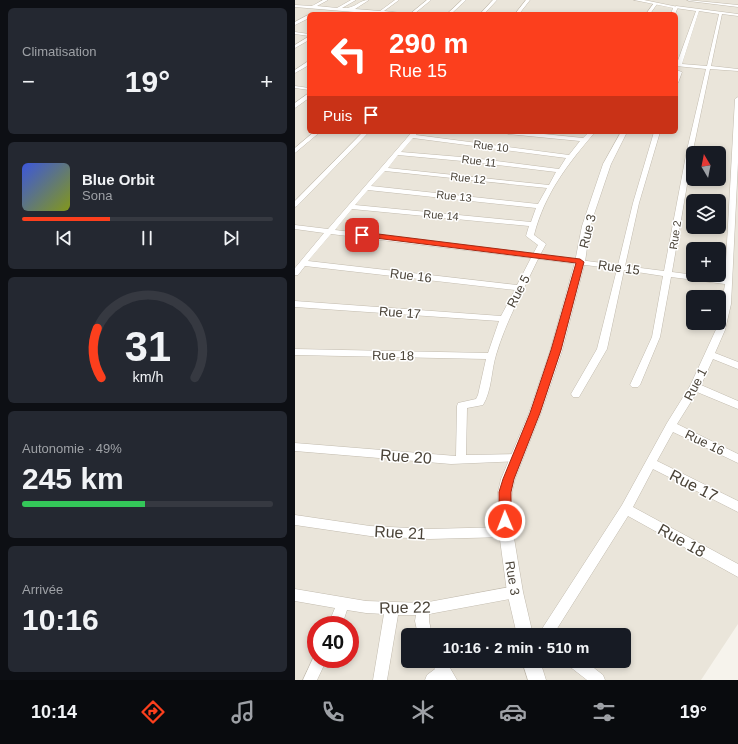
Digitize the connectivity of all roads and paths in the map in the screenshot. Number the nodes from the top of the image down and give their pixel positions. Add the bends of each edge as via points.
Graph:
1 (326, 0) edge
2 (354, 0) edge
3 (367, 0) edge
4 (397, 0) edge
5 (429, 0) edge
6 (464, 0) edge
7 (495, 0) edge
8 (528, 0) edge
9 (636, 0) edge
10 (689, 0) edge
11 (655, 4) junction
12 (295, 6) edge
13 (738, 6) edge
14 (676, 7) junction
15 (312, 8) junction
16 (323, 8) junction
17 (338, 9) junction
18 (351, 10) junction
19 (699, 10) junction
20 (316, 12) edge
21 (348, 12) edge
22 (370, 12) edge
23 (380, 12) edge
24 (414, 12) edge
25 (451, 12) edge
26 (484, 12) edge
27 (519, 12) edge
28 (649, 12) edge
29 (674, 12) edge
30 (721, 12) junction
31 (738, 15) edge
32 (307, 17) edge
33 (295, 24) edge
34 (295, 34) edge
35 (307, 35) edge
36 (307, 39) edge
37 (295, 47) edge
38 (678, 62) edge
39 (307, 64) edge
40 (678, 65) edge
41 (709, 67) junction
42 (738, 70) edge
43 (295, 72) edge
44 (295, 87) edge
45 (307, 89) edge
46 (307, 97) edge
47 (738, 99) edge
48 (295, 106) edge
49 (315, 134) edge
50 (364, 134) edge
51 (414, 134) edge
52 (527, 134) edge
53 (590, 134) edge
54 (623, 134) edge
55 (656, 134) edge
56 (583, 140) junction
57 (295, 151) edge
58 (397, 153) junction
59 (570, 157) junction
60 (384, 169) junction
61 (560, 171) junction
62 (552, 187) junction
63 (367, 188) junction
64 (295, 205) edge
65 (541, 206) junction
66 (350, 207) junction
67 (533, 224) junction
68 (295, 227) edge
69 (330, 231) junction
70 (536, 256) junction
71 (580, 262) junction
72 (303, 263) junction
73 (620, 267) junction
74 (295, 273) edge
75 (668, 273) junction
76 (729, 282) junction
77 (519, 288) junction
78 (295, 304) edge
79 (505, 319) junction
80 (295, 352) edge
81 (710, 354) junction
82 (491, 356) junction
83 (738, 366) edge
84 (635, 385) dead end
85 (695, 387) junction
86 (576, 394) dead end
87 (738, 406) edge
88 (671, 426) junction
89 (295, 447) edge
90 (517, 458) junction
91 (461, 459) junction
92 (738, 459) edge
93 (651, 463) junction
94 (738, 507) edge
95 (625, 509) junction
96 (295, 520) edge
97 (506, 532) junction
98 (738, 571) edge
99 (515, 592) junction
100 (295, 596) edge
101 (343, 604) junction
102 (392, 608) junction
103 (423, 609) junction
104 (338, 616) edge
105 (424, 628) edge
106 (523, 628) edge
107 (549, 628) edge
108 (316, 668) edge
109 (533, 668) edge
110 (583, 668) edge
111 (444, 671) edge
112 (310, 680) edge
113 (380, 680) edge
114 (432, 680) edge
115 (537, 680) edge
116 (598, 680) edge

1 - 15 street
2 - 17 street
3 - 18 street
4 - 23 street
5 - 24 street
6 - 25 street
7 - 26 street
8 - 27 street
9 - 11 street
10 - 13 street
11 - 14 street
11 - 28 street
12 - 15 street
14 - 19 street
14 - 29 street
15 - 16 street
16 - 17 street
16 - 20 street
17 - 18 street
18 - 21 street
18 - 22 street
19 - 30 street
19 - 38 street
30 - 31 street
30 - 41 street, Rue 2
32 - 33 street
34 - 35 street
36 - 37 street
39 - 43 street
40 - 41 street
41 - 42 street
41 - 75 street, Rue 2
44 - 45 street
46 - 48 street
47 - 76 street, Rue 1
49 - 57 street
50 - 64 street
51 - 58 street
51 - 59 street, Rue 10
52 - 56 street
53 - 56 street
54 - 71 street, Rue 3 via 607,164 586,226
55 - 73 street
56 - 59 street
58 - 60 street
58 - 61 street, Rue 11
59 - 61 street
60 - 62 street, Rue 12
60 - 63 street
61 - 62 street
62 - 65 street
63 - 65 street, Rue 13
63 - 66 street
65 - 67 street
66 - 67 street, Rue 14
66 - 69 street
67 - 70 street via 530,236 541,244
68 - 69 street, Rue 15
69 - 70 street, Rue 15
69 - 72 street
70 - 71 street, Rue 15
70 - 77 street, Rue 5
71 - 73 street, Rue 15
71 - 90 street, Rue 3 via 556,350
72 - 74 street
72 - 77 street, Rue 16
73 - 75 street, Rue 15
73 - 86 street via 602,349
75 - 76 street, Rue 15
75 - 84 street, Rue 2 via 656,337
76 - 81 street, Rue 1 via 721,330
77 - 79 street, Rue 5
78 - 79 street, Rue 17
79 - 82 street, Rue 5
80 - 82 street, Rue 18
81 - 83 street
81 - 85 street, Rue 1
82 - 91 street, Rue 5 via 480,401 462,406
85 - 87 street
85 - 88 street, Rue 1
88 - 92 street, Rue 16
88 - 93 street, Rue 1
89 - 91 street, Rue 20
90 - 91 street, Rue 20
90 - 97 street, Rue 3 via 505,492
93 - 94 street, Rue 17
93 - 95 street, Rue 1
95 - 98 street, Rue 18
95 - 107 street, Rue 1
96 - 97 street, Rue 21 via 369,531 429,534
97 - 99 street, Rue 3
99 - 103 street, Rue 22
99 - 106 street, Rue 3
100 - 101 street, Rue 22
101 - 102 street, Rue 22
101 - 104 street
102 - 103 street, Rue 22
102 - 113 street
103 - 105 street
108 - 112 street
109 - 115 street
110 - 116 street
111 - 114 street

